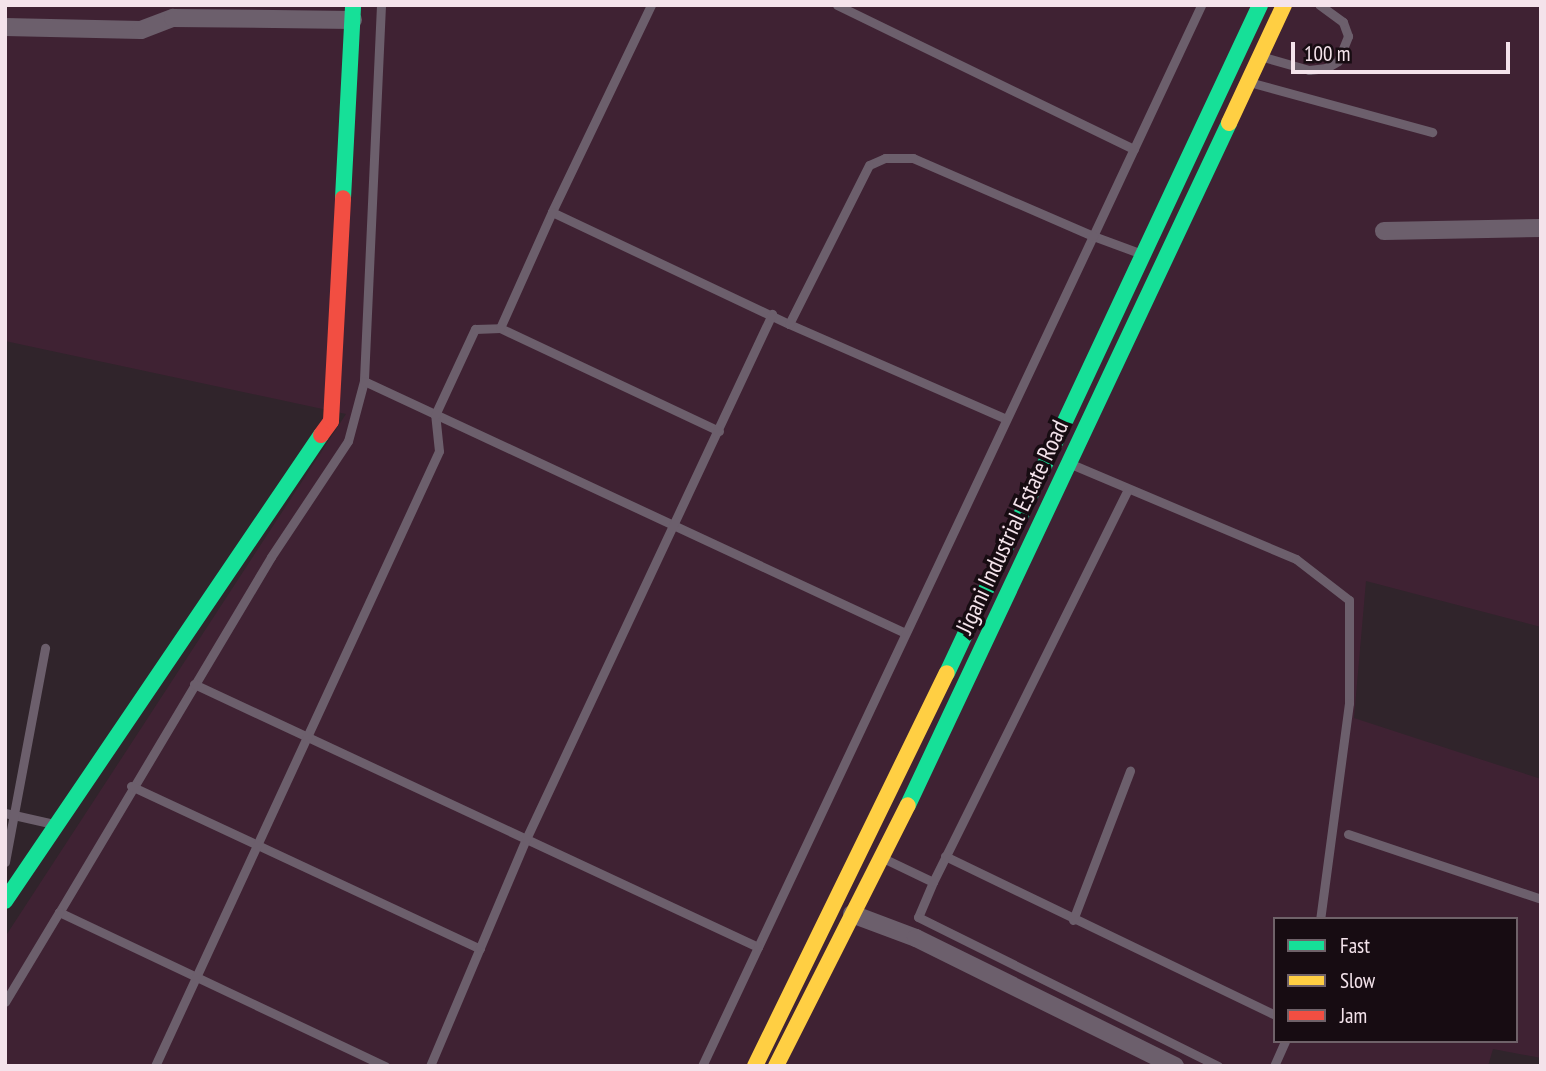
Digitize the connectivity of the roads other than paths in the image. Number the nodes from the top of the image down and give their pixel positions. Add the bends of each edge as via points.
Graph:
1 (381, 5) edge
2 (651, 5) edge
3 (837, 5) edge
4 (1201, 5) edge
5 (1260, 5) edge
6 (1284, 5) edge
7 (1320, 5) edge
8 (353, 13) edge
9 (5, 27) edge
10 (1260, 56) junction
11 (1248, 81) junction
12 (1432, 132) dead end
13 (1134, 149) junction
14 (552, 212) junction
15 (1541, 228) edge
16 (1384, 231) dead end
17 (1093, 236) junction
18 (1143, 255) junction
19 (772, 314) junction
20 (789, 324) junction
21 (500, 328) junction
22 (364, 381) junction
23 (435, 415) junction
24 (1004, 418) junction
25 (719, 430) junction
26 (1067, 462) junction
27 (1128, 489) junction
28 (675, 525) junction
29 (904, 632) junction
30 (45, 648) dead end
31 (194, 684) junction
32 (308, 738) junction
33 (1129, 771) dead end
34 (131, 786) junction
35 (10, 814) edge
36 (54, 824) junction
37 (1348, 834) dead end
38 (526, 839) junction
39 (258, 844) junction
40 (946, 856) junction
41 (883, 858) junction
42 (5, 862) edge
43 (933, 882) junction
44 (1541, 899) edge
45 (5, 901) edge
46 (59, 912) junction
47 (852, 915) junction
48 (1320, 917) edge
49 (1073, 920) junction
50 (758, 947) junction
51 (480, 949) junction
52 (195, 975) junction
53 (5, 1002) edge
54 (1273, 1014) edge
55 (1284, 1043) edge
56 (155, 1066) edge
57 (385, 1066) edge
58 (430, 1066) edge
59 (702, 1066) edge
60 (755, 1066) edge
61 (776, 1066) edge
62 (1175, 1066) edge
63 (1217, 1066) edge
64 (1274, 1066) edge

1 - 22 lane
2 - 14 lane
3 - 13 lane
4 - 13 lane
5 - 18 main road, Jigani Industrial Estate Road
6 - 10 main road, Jigani Industrial Estate Road
7 - 10 lane via 1343,22 1348,36 1338,61 1309,70
8 - 9 street via 173,18 141,30
8 - 36 main road via 331,421
10 - 11 main road, Jigani Industrial Estate Road
11 - 12 lane
11 - 26 main road, Jigani Industrial Estate Road
13 - 17 lane
14 - 19 lane
14 - 21 lane
15 - 16 street
17 - 18 lane
17 - 20 lane via 913,158 885,158 869,165
17 - 24 lane
18 - 60 main road, Jigani Industrial Estate Road via 855,869
19 - 20 lane
19 - 25 lane
20 - 24 lane
21 - 23 lane via 475,329
21 - 25 lane
22 - 23 lane
22 - 31 lane via 348,441
23 - 28 lane
23 - 32 lane via 439,451
24 - 29 lane
25 - 28 lane
26 - 27 lane
26 - 41 main road, Jigani Industrial Estate Road
27 - 40 lane
27 - 48 lane via 1296,559 1349,600 1349,704
28 - 29 lane
28 - 38 lane
29 - 50 lane
30 - 35 lane
31 - 32 lane
31 - 34 lane
32 - 38 lane
32 - 39 lane
33 - 49 lane
34 - 39 lane
34 - 46 lane
35 - 36 lane
35 - 42 lane
36 - 45 main road
37 - 44 lane
38 - 50 lane
38 - 51 lane
39 - 51 lane
39 - 52 lane
40 - 43 lane
40 - 49 lane
41 - 43 lane
41 - 47 main road, Jigani Industrial Estate Road
43 - 63 lane via 919,917
46 - 52 lane
46 - 53 lane
47 - 61 main road, Jigani Industrial Estate Road
47 - 62 street via 916,938
49 - 54 lane
50 - 59 lane
51 - 58 lane
52 - 56 lane
52 - 57 lane
55 - 64 lane

